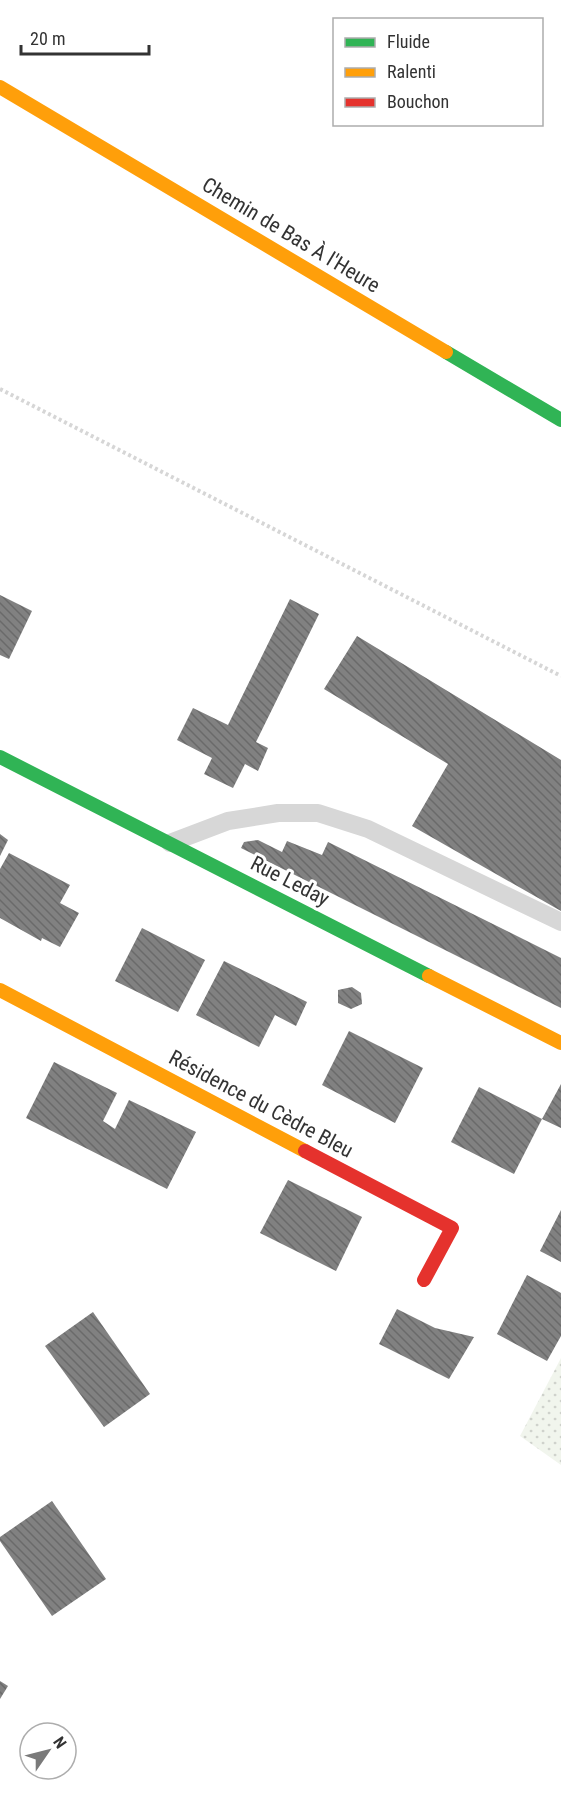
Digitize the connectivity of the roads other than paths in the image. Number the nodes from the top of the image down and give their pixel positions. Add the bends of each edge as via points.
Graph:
1 (0, 87) edge
2 (561, 420) edge
3 (0, 757) edge
4 (170, 843) junction
5 (561, 922) edge
6 (0, 990) edge
7 (561, 1043) edge
8 (424, 1280) dead end

1 - 2 street, Chemin de Bas À l'Heure
3 - 4 street, Rue Leday
4 - 5 lane via 228,821 278,813 318,813 368,829
4 - 7 street, Rue Leday
6 - 8 street, Résidence du Cèdre Bleu via 452,1228

